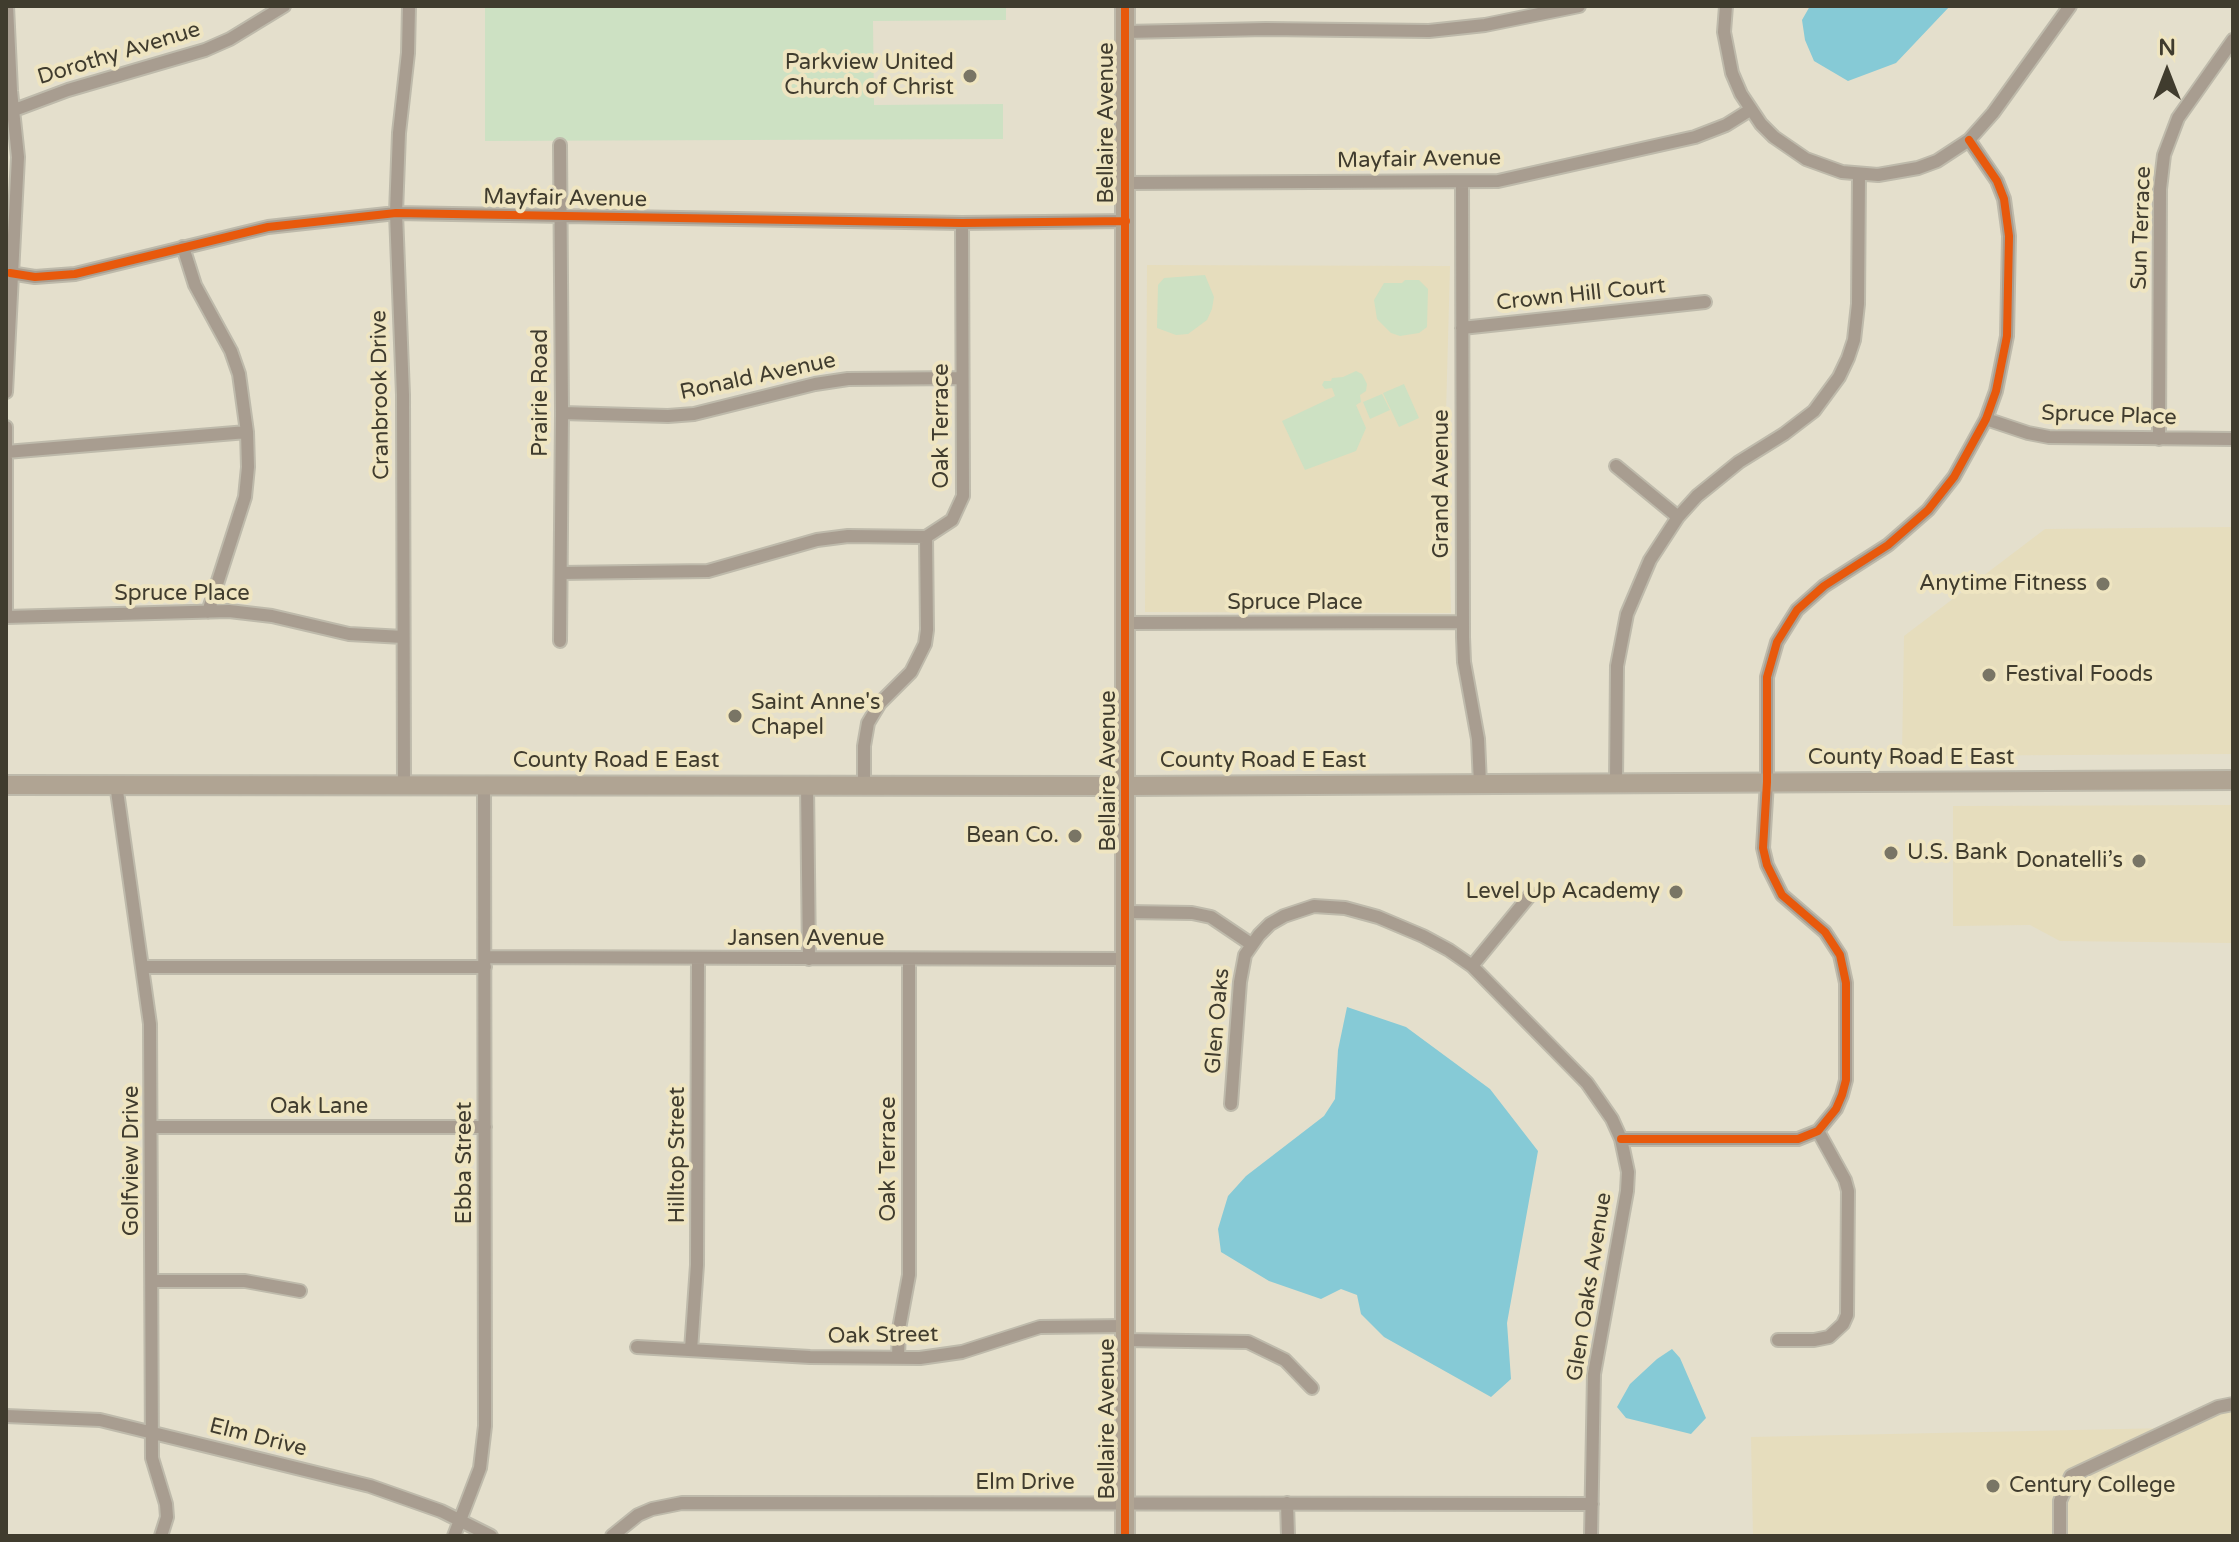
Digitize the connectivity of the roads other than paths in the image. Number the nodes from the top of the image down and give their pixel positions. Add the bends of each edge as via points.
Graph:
1 (7, 6) edge
2 (284, 6) edge
3 (409, 6) edge
4 (1125, 6) edge
5 (1579, 6) edge
6 (1726, 6) edge
7 (2070, 6) edge
8 (1545, 9) edge
9 (1125, 32) junction
10 (2233, 40) edge
11 (1750, 110) junction
12 (10, 112) edge
13 (1969, 140) junction
14 (560, 145) dead end
15 (1859, 174) junction
16 (1462, 182) junction
17 (1126, 183) junction
18 (396, 213) junction
19 (561, 217) junction
20 (1126, 221) junction
21 (962, 223) junction
22 (183, 247) junction
23 (10, 273) junction
24 (1705, 302) dead end
25 (1462, 328) junction
26 (962, 378) junction
27 (6, 392) edge
28 (562, 413) junction
29 (1986, 419) junction
30 (6, 427) edge
31 (247, 432) junction
32 (2159, 439) junction
33 (2233, 439) edge
34 (6, 452) edge
35 (1616, 466) dead end
36 (1678, 517) junction
37 (926, 537) junction
38 (561, 573) junction
39 (208, 612) junction
40 (6, 617) edge
41 (1463, 622) junction
42 (1127, 623) junction
43 (403, 637) junction
44 (560, 641) dead end
45 (2233, 780) edge
46 (1767, 782) junction
47 (1616, 783) junction
48 (116, 784) junction
49 (404, 784) junction
50 (807, 784) junction
51 (1480, 784) junction
52 (6, 785) edge
53 (484, 785) junction
54 (864, 785) junction
55 (1127, 786) junction
56 (1531, 894) dead end
57 (1127, 912) junction
58 (1251, 944) junction
59 (698, 959) junction
60 (809, 959) junction
61 (1127, 959) junction
62 (909, 960) junction
63 (485, 962) junction
64 (1472, 966) junction
65 (142, 967) junction
66 (1231, 1104) dead end
67 (152, 1127) junction
68 (485, 1127) junction
69 (1818, 1131) junction
70 (1621, 1139) junction
71 (152, 1281) junction
72 (300, 1291) dead end
73 (1126, 1333) junction
74 (1778, 1340) dead end
75 (637, 1347) dead end
76 (691, 1350) junction
77 (898, 1357) junction
78 (1312, 1388) dead end
79 (2233, 1404) edge
80 (6, 1416) edge
81 (152, 1433) junction
82 (1126, 1502) junction
83 (1287, 1503) junction
84 (1592, 1504) junction
85 (460, 1521) junction
86 (161, 1536) edge
87 (454, 1536) edge
88 (491, 1536) edge
89 (612, 1536) edge
90 (1125, 1536) edge
91 (1288, 1536) edge
92 (1591, 1536) edge
93 (2060, 1536) edge

1 - 12 street
2 - 12 street, Dorothy Avenue via 205,50
3 - 18 street, Cranbrook Drive
4 - 9 main road, Bellaire Avenue
5 - 8 street
6 - 11 street via 1727,53
7 - 13 street
8 - 9 street via 1429,31
9 - 17 main road, Bellaire Avenue
10 - 32 street, Sun Terrace via 2178,118 2164,155
11 - 15 street via 1774,137 1806,159
11 - 16 street, Mayfair Avenue via 1695,137 1524,176
12 - 23 street via 18,157
13 - 15 street via 1918,168
13 - 29 street via 1997,181 2009,236 2007,336
14 - 19 street, Prairie Road
15 - 36 street via 1857,319 1839,377 1799,424 1718,478
16 - 17 street, Mayfair Avenue
16 - 25 street, Grand Avenue
17 - 20 main road, Bellaire Avenue
18 - 19 street, Mayfair Avenue
18 - 22 street, Mayfair Avenue via 268,227
18 - 43 street, Cranbrook Drive
19 - 21 street, Mayfair Avenue
19 - 28 street, Prairie Road
20 - 21 street, Mayfair Avenue
20 - 42 main road, Bellaire Avenue
21 - 26 street, Oak Terrace
22 - 23 street, Mayfair Avenue via 75,274
22 - 31 street via 195,285 239,374
23 - 27 street
24 - 25 street, Crown Hill Court
25 - 41 street, Grand Avenue
26 - 28 street, Ronald Avenue via 848,379 694,414
26 - 37 street, Oak Terrace via 963,496 952,520
28 - 38 street, Prairie Road
29 - 32 street, Spruce Place via 2049,437
29 - 46 street via 1962,466 1928,510 1888,545 1810,597 1785,626 1767,677
30 - 34 street
31 - 34 street
31 - 39 street via 245,497
32 - 33 street, Spruce Place
34 - 40 street
35 - 36 street
36 - 47 street via 1637,586 1621,638
37 - 38 street via 817,540 708,571
37 - 54 street via 925,644 911,672 868,723
38 - 44 street, Prairie Road
39 - 40 street, Spruce Place
39 - 43 street, Spruce Place via 245,612 349,634
41 - 42 street, Spruce Place
41 - 51 street, Grand Avenue
42 - 55 main road, Bellaire Avenue
43 - 49 street, Cranbrook Drive
45 - 46 main road, County Road E East
46 - 47 main road, County Road E East
46 - 69 street via 1763,848 1773,880 1794,907 1825,932 1845,970 1846,1080 1836,1109
47 - 51 main road, County Road E East
48 - 49 main road, County Road E East
48 - 52 main road, County Road E East
48 - 65 street, Golfview Drive
49 - 53 main road, County Road E East
50 - 53 main road, County Road E East
50 - 54 main road, County Road E East
50 - 60 street
51 - 55 main road, County Road E East
53 - 63 street, Ebba Street
54 - 55 main road, County Road E East
55 - 57 main road, Bellaire Avenue
56 - 64 street
57 - 58 street via 1211,917
57 - 61 main road, Bellaire Avenue
58 - 64 street, Glen Oaks Avenue via 1284,916 1329,906 1395,923
58 - 66 street, Glen Oaks via 1242,967
59 - 60 street, Jansen Avenue
59 - 63 street, Jansen Avenue
59 - 76 street, Hilltop Street via 697,1265
60 - 62 street, Jansen Avenue
61 - 62 street, Jansen Avenue
61 - 73 main road, Bellaire Avenue
62 - 77 street, Oak Terrace via 909,1275
63 - 65 street, Jansen Avenue
63 - 68 street, Ebba Street
64 - 70 street, Glen Oaks Avenue via 1587,1083
65 - 67 street, Golfview Drive via 150,1024
67 - 68 street, Oak Lane
67 - 71 street, Golfview Drive
68 - 85 street, Ebba Street via 484,1447
69 - 70 street via 1798,1139
69 - 74 street via 1848,1191 1847,1315 1829,1337
70 - 84 street, Glen Oaks Avenue via 1627,1191 1594,1374
71 - 72 street via 245,1281
71 - 81 street, Golfview Drive
73 - 77 street, Oak Street via 1040,1327 939,1357
73 - 78 street, Oak Street via 1248,1342 1285,1360
73 - 82 main road, Bellaire Avenue
75 - 76 street, Oak Street
76 - 77 street, Oak Street
79 - 93 street via 2071,1476 2060,1501
80 - 81 street, Elm Drive via 75,1417
81 - 85 street, Elm Drive via 370,1486
81 - 86 street, Golfview Drive via 154,1471 166,1504
82 - 83 street, Elm Drive
82 - 89 street, Elm Drive via 682,1503 638,1515
82 - 90 main road, Bellaire Avenue
83 - 84 street, Elm Drive
83 - 91 street
84 - 92 street, Glen Oaks Avenue
85 - 87 street, Ebba Street
85 - 88 street, Elm Drive

